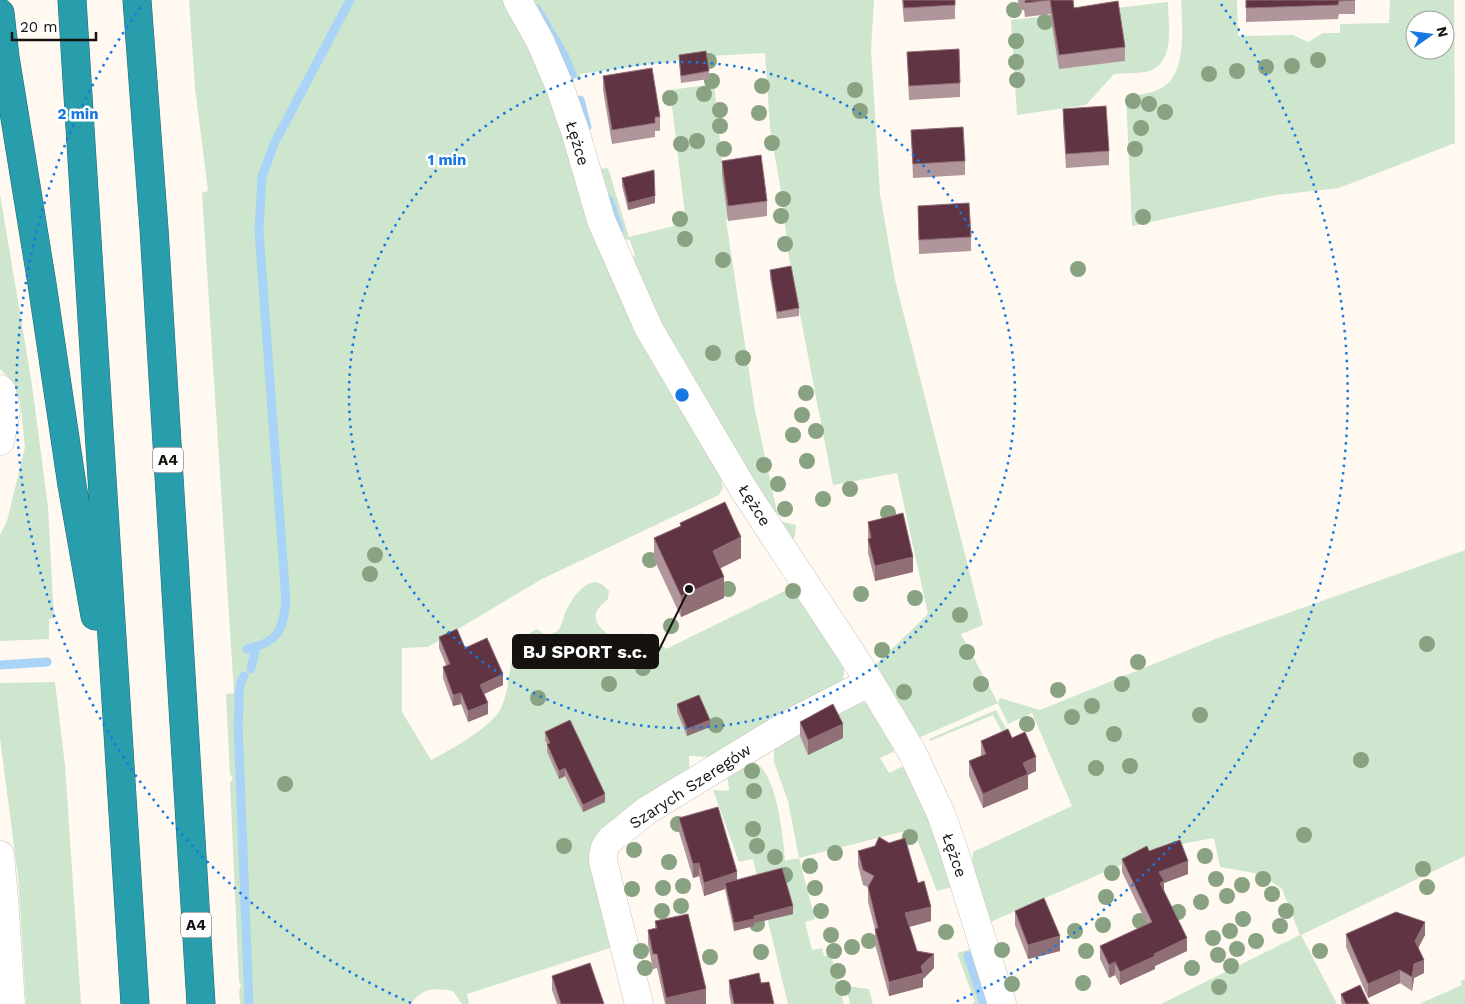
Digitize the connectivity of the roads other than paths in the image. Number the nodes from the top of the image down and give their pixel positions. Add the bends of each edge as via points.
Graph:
1 (72, 0) edge
2 (137, 0) edge
3 (147, 0) edge
4 (517, 0) edge
5 (0, 13) edge
6 (142, 75) junction
7 (0, 388) edge
8 (0, 441) edge
9 (870, 682) junction
10 (116, 711) junction
11 (0, 855) edge
12 (11, 1004) edge
13 (135, 1004) edge
14 (201, 1004) edge
15 (638, 1004) edge
16 (1002, 1004) edge

1 - 10 highway
2 - 6 highway, A4
3 - 6 highway
4 - 9 street, Łężce via 559,85 601,220 649,328 744,490
5 - 10 highway via 72,485
6 - 14 highway, A4
7 - 8 street via 6,411
9 - 15 street, Szarych Szeregów via 796,720 646,811 606,845 603,861
9 - 16 street, Łężce via 912,752 941,814
10 - 13 highway
11 - 12 street

